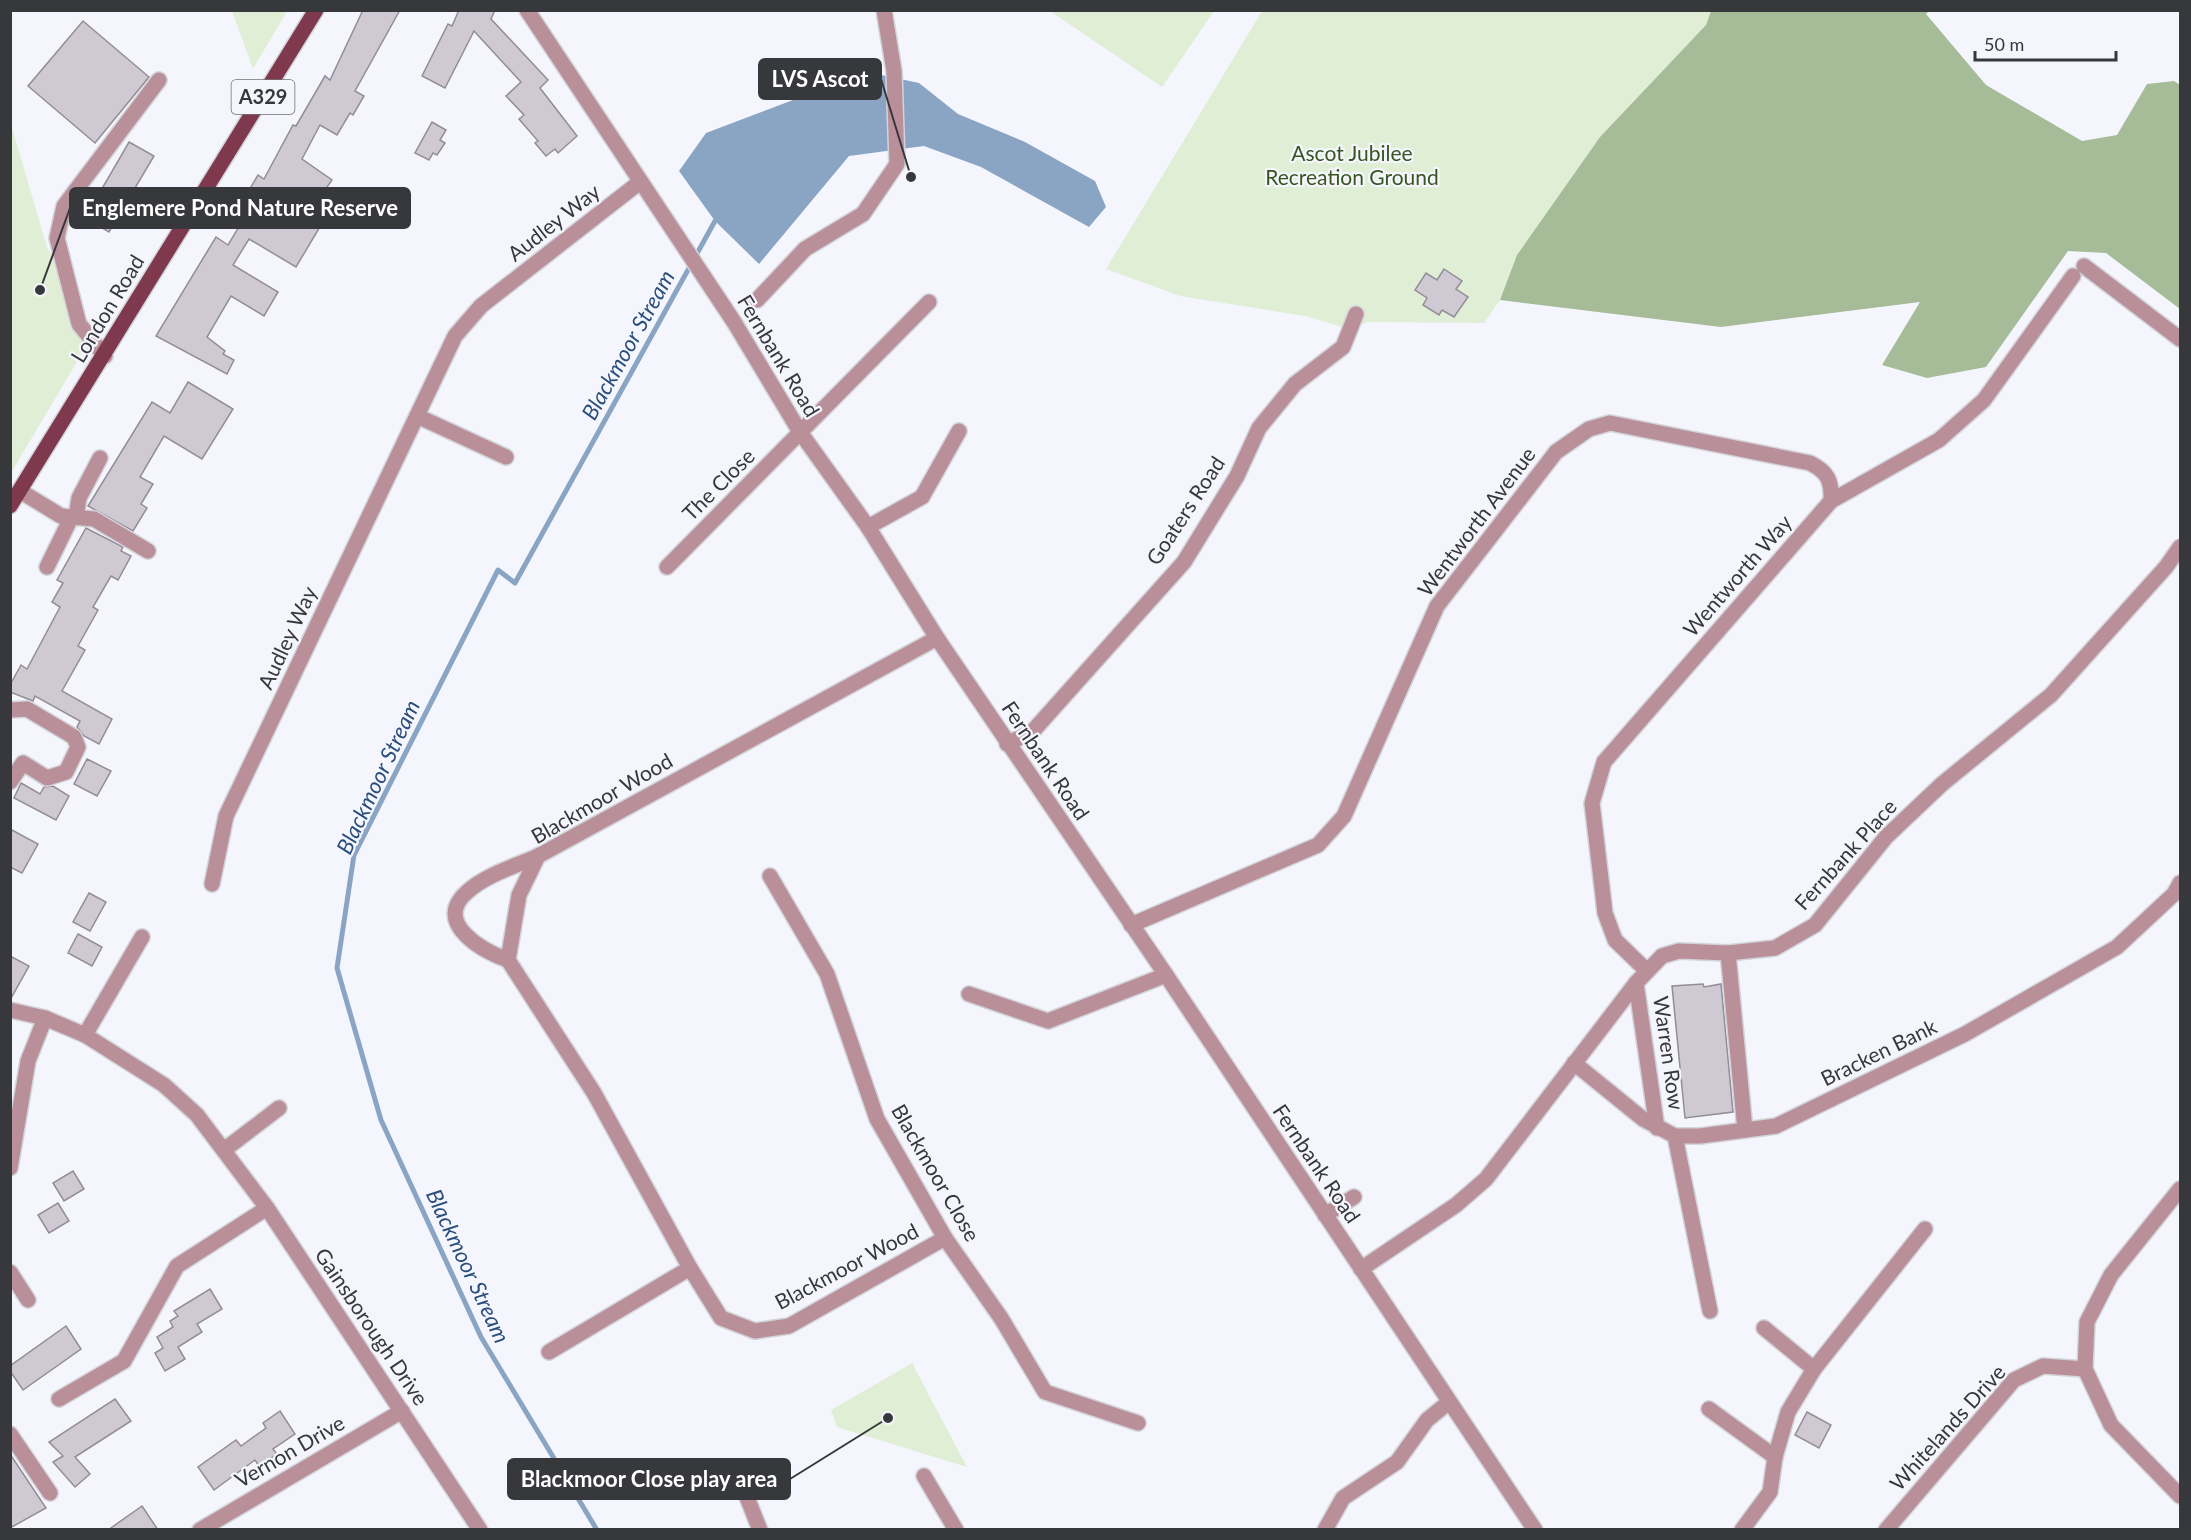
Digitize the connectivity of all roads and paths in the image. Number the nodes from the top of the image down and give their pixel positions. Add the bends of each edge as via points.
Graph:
1 (316, 10) edge
2 (527, 10) edge
3 (884, 10) edge
4 (159, 80) dead end
5 (640, 182) junction
6 (757, 300) dead end
7 (929, 302) dead end
8 (1356, 314) dead end
9 (2181, 339) edge
10 (105, 356) junction
11 (417, 416) junction
12 (959, 431) dead end
13 (800, 432) junction
14 (506, 457) dead end
15 (100, 458) dead end
16 (20, 491) junction
17 (1831, 501) junction
18 (10, 506) edge
19 (74, 518) junction
20 (868, 527) junction
21 (2181, 546) edge
22 (148, 551) dead end
23 (47, 567) dead end
24 (667, 567) dead end
25 (2174, 567) edge
26 (937, 639) junction
27 (10, 710) edge
28 (1007, 744) junction
29 (17, 758) edge
30 (10, 782) edge
31 (538, 856) junction
32 (770, 876) dead end
33 (2181, 883) edge
34 (212, 884) dead end
35 (1131, 925) junction
36 (142, 937) dead end
37 (1728, 953) junction
38 (508, 960) junction
39 (1647, 971) junction
40 (1166, 975) junction
41 (1636, 983) junction
42 (969, 993) dead end
43 (10, 1010) edge
44 (45, 1018) junction
45 (85, 1035) junction
46 (1574, 1063) junction
47 (279, 1108) dead end
48 (1657, 1128) junction
49 (1745, 1130) junction
50 (1675, 1136) junction
51 (224, 1150) junction
52 (10, 1168) edge
53 (2181, 1189) edge
54 (1354, 1197) dead end
55 (267, 1208) junction
56 (1325, 1215) junction
57 (1925, 1229) dead end
58 (945, 1238) junction
59 (690, 1268) junction
60 (1360, 1269) junction
61 (10, 1272) edge
62 (28, 1300) dead end
63 (1710, 1311) dead end
64 (1764, 1329) dead end
65 (549, 1352) dead end
66 (1814, 1369) junction
67 (2085, 1369) junction
68 (59, 1399) dead end
69 (1449, 1402) junction
70 (1709, 1409) dead end
71 (402, 1411) junction
72 (1138, 1423) dead end
73 (10, 1434) edge
74 (1775, 1457) junction
75 (735, 1467) dead end
76 (924, 1476) dead end
77 (50, 1493) dead end
78 (2181, 1496) edge
79 (200, 1530) edge
80 (480, 1530) edge
81 (760, 1530) edge
82 (956, 1530) edge
83 (1324, 1530) edge
84 (1535, 1530) edge
85 (1742, 1530) edge
86 (1886, 1530) edge

1 - 10 main road, London Road / A329
2 - 5 street, Fernbank Road
3 - 6 street via 894,71 897,164 863,214 805,249
4 - 10 street via 64,206 57,238 79,324
5 - 11 street, Audley Way via 471,315 455,336
5 - 13 street, Fernbank Road via 734,322
7 - 13 street, The Close
8 - 28 street, Goaters Road via 1343,347 1295,384 1259,428 1237,476 1184,562 1033,731
9 - 17 street, Wentworth Way via 2079,271 1984,400 1939,440
10 - 16 main road, London Road / A329
11 - 14 street
11 - 34 street, Audley Way via 226,816
12 - 20 street via 922,497
13 - 20 street, Fernbank Road
13 - 24 street, The Close
15 - 19 street via 79,498
16 - 18 main road, London Road / A329
16 - 19 street via 61,516
17 - 35 street, Wentworth Avenue via 1832,484 1823,470 1810,463 1610,423 1589,429 1556,452 1437,606 1344,816 1318,845
17 - 39 street, Wentworth Way via 1604,762 1592,803 1605,913 1616,940
19 - 22 street via 94,519
19 - 23 street
20 - 26 street, Fernbank Road
21 - 25 street, Fernbank Place
25 - 37 street, Fernbank Place via 2051,695 1942,784 1886,837 1815,925 1775,948
26 - 28 street, Fernbank Road
26 - 31 street, Blackmoor Wood
27 - 29 street via 27,710 74,737 78,747 66,772 47,778
28 - 35 street, Fernbank Road
29 - 30 street
31 - 38 street, Blackmoor Wood via 519,895
31 - 38 street via 475,886 458,905 456,919 470,941
32 - 58 street, Blackmoor Close via 827,974 877,1119
33 - 49 street, Bracken Bank via 2117,947 1965,1034 1776,1126
35 - 40 street, Fernbank Road
36 - 45 street
37 - 39 street, Fernbank Place via 1679,951 1662,956
37 - 49 street
38 - 59 street, Blackmoor Wood via 594,1093
39 - 41 street, Fernbank Place
40 - 42 street via 1048,1021
40 - 56 street, Fernbank Road
41 - 46 street, Fernbank Place
41 - 48 street, Warren Row
43 - 44 street, Gainsborough Drive
44 - 45 street, Gainsborough Drive
44 - 52 street via 28,1061
45 - 51 street, Gainsborough Drive via 178,1097
46 - 48 street, Bracken Bank
46 - 60 street, Fernbank Place via 1486,1179 1456,1205
47 - 51 street
48 - 50 street, Bracken Bank
49 - 50 street, Bracken Bank via 1700,1137
50 - 63 street
51 - 55 street, Gainsborough Drive
53 - 67 street via 2111,1275 2087,1322
54 - 56 street
55 - 68 street via 177,1266 124,1361
55 - 71 street, Gainsborough Drive
56 - 60 street, Fernbank Road
57 - 66 street
58 - 59 street, Blackmoor Wood via 789,1326 755,1331 721,1318
58 - 72 street, Blackmoor Close via 1001,1318 1045,1392
59 - 65 street
60 - 69 street, Fernbank Road
61 - 62 street
64 - 66 street
66 - 74 street via 1788,1412
67 - 78 street via 2111,1425
67 - 86 street, Whitelands Drive via 2043,1366 2014,1380
69 - 83 street via 1427,1420 1398,1462 1343,1498
69 - 84 street, Fernbank Road
70 - 74 street
71 - 79 street, Vernon Drive
71 - 80 street, Gainsborough Drive
73 - 77 street
74 - 85 street via 1770,1492
75 - 81 street
76 - 82 street

